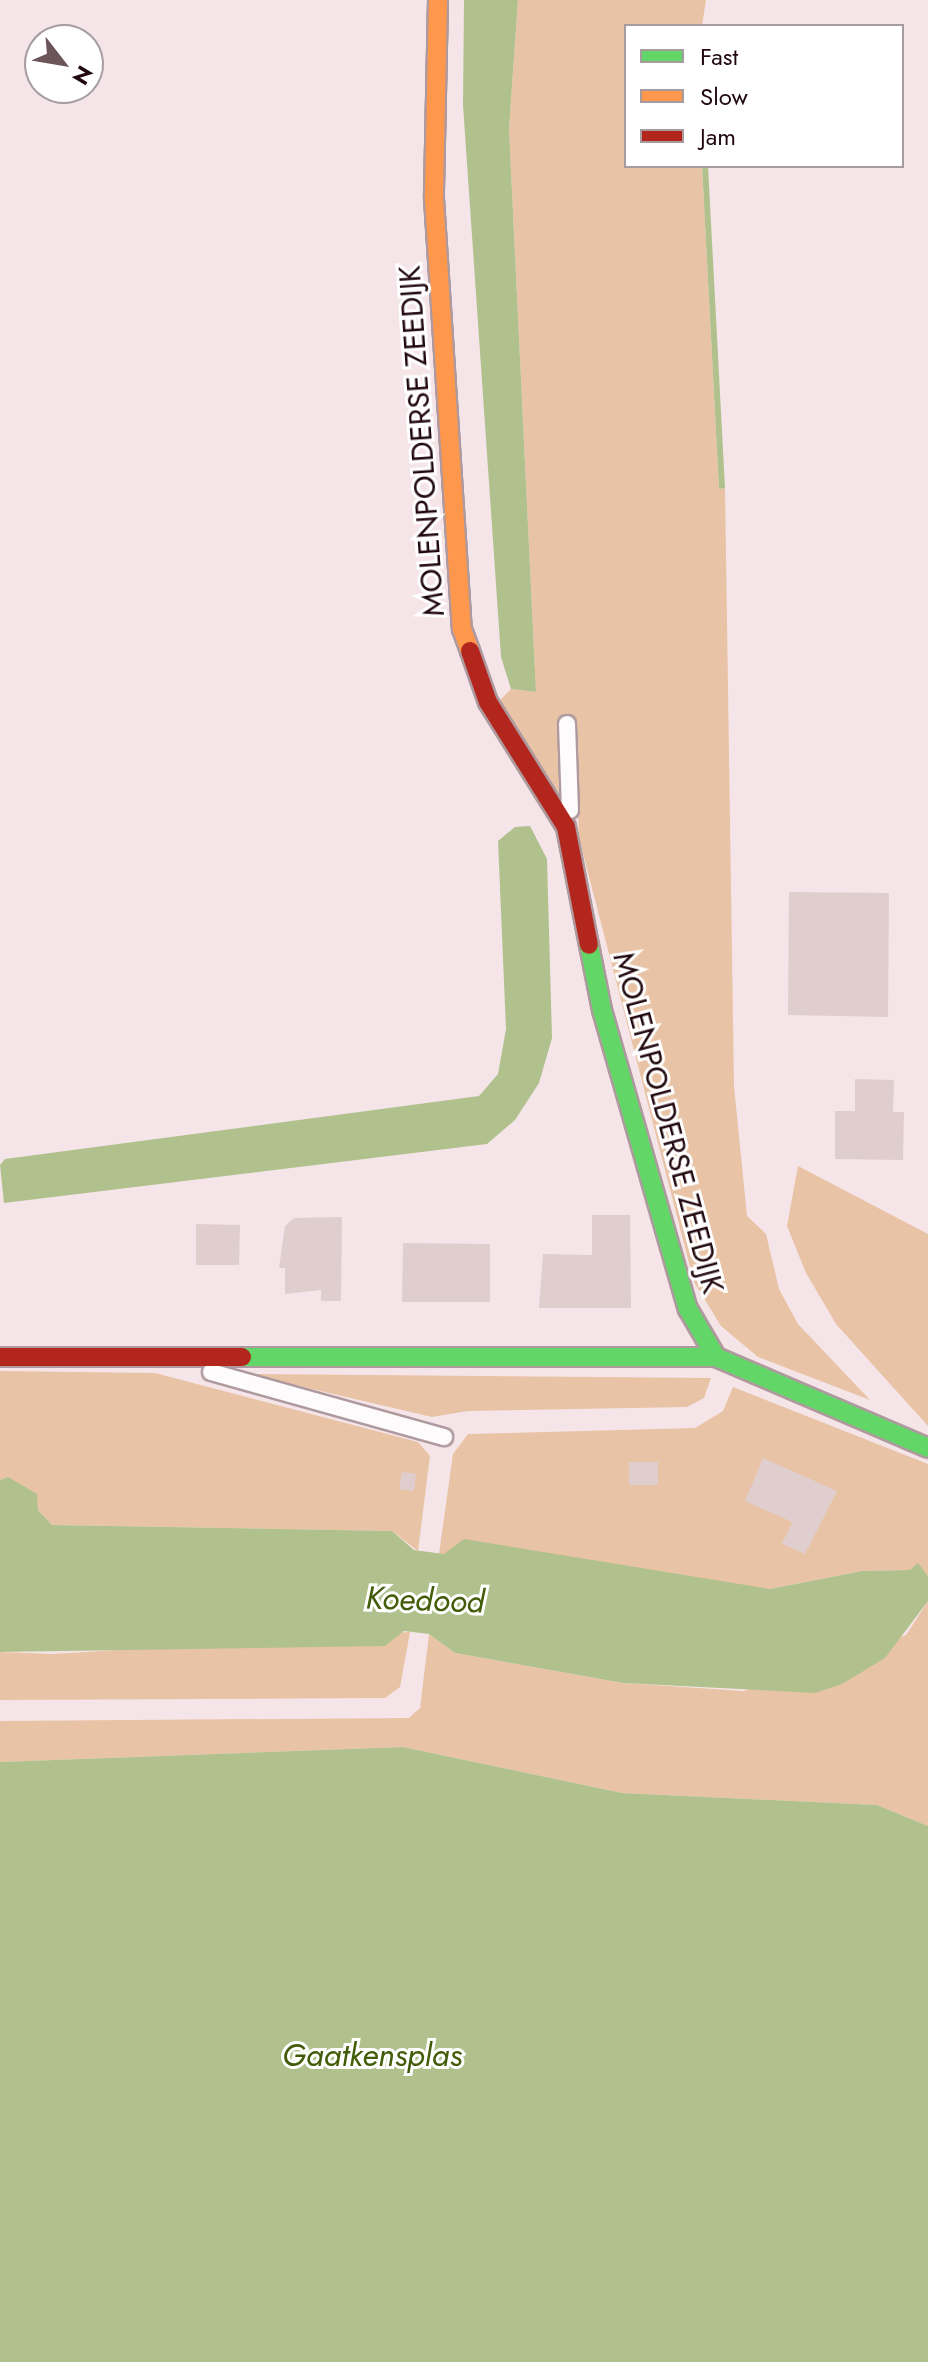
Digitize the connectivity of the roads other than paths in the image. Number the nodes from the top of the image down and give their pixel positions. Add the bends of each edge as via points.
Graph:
1 (438, 0) edge
2 (567, 724) dead end
3 (572, 851) junction
4 (0, 1357) edge
5 (716, 1357) junction
6 (177, 1358) junction
7 (444, 1437) dead end
8 (928, 1448) edge

1 - 3 street, MOLENPOLDERSE ZEEDIJK via 434,199 462,629 472,668 566,827
2 - 3 lane, MOLENPOLDERSE ZEEDIJK
3 - 5 street, MOLENPOLDERSE ZEEDIJK via 606,1022 688,1309
4 - 6 street
5 - 6 street
5 - 8 street
6 - 7 lane via 242,1384

